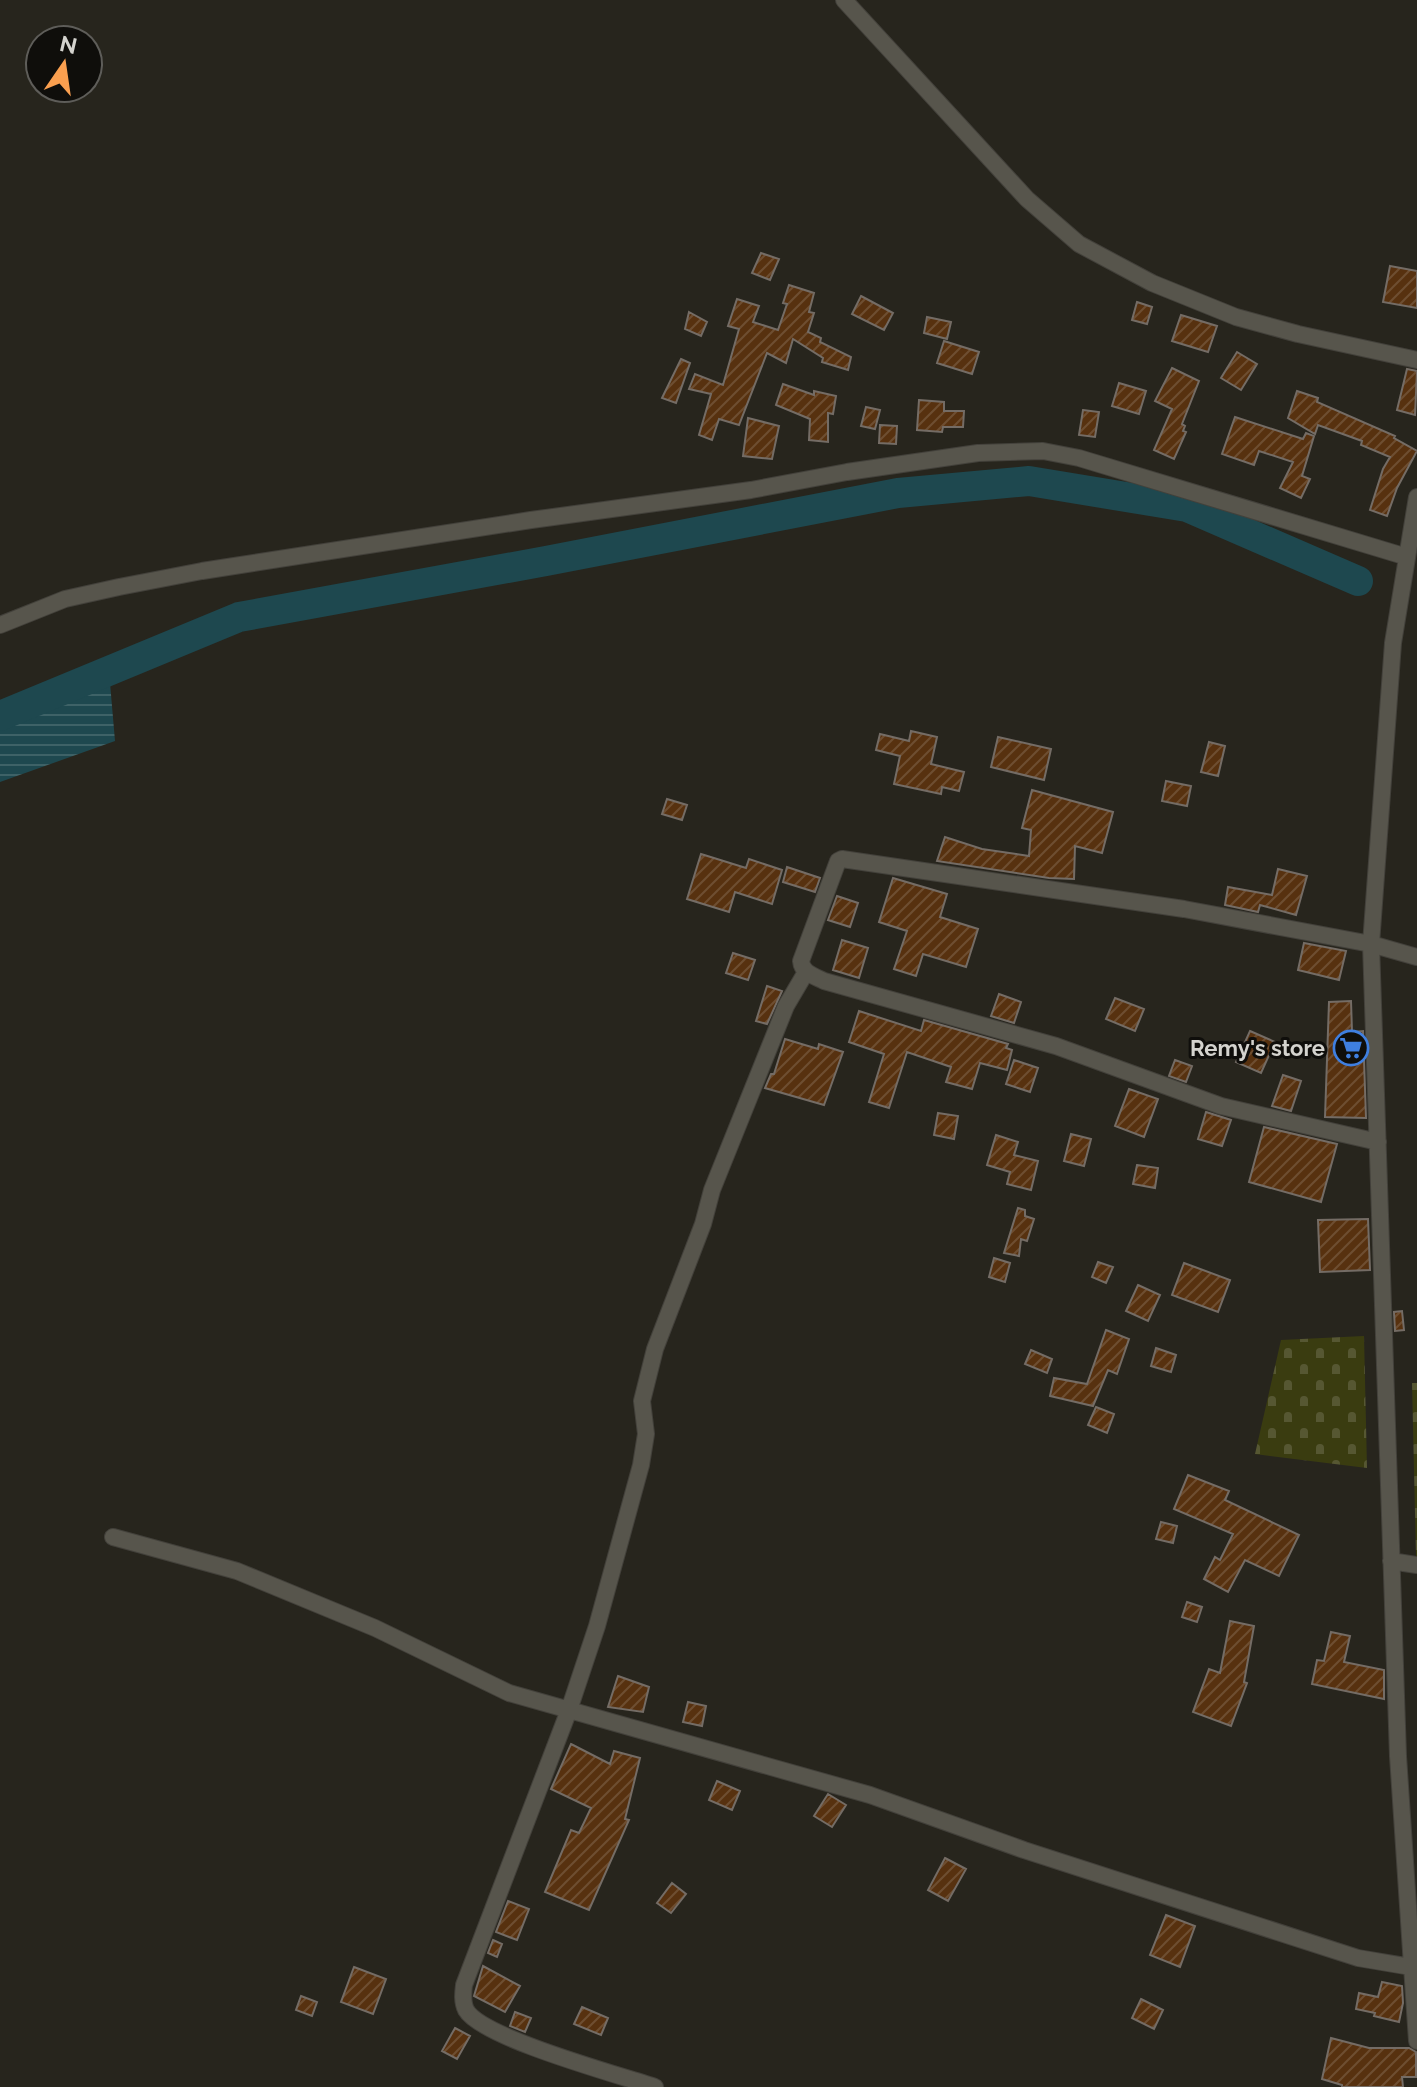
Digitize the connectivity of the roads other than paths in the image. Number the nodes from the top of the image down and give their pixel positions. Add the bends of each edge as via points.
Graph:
1 (844, 0) edge
2 (1417, 360) edge
3 (1417, 497) edge
4 (1407, 557) junction
5 (0, 625) edge
6 (1371, 944) junction
7 (1417, 957) edge
8 (806, 972) junction
9 (1378, 1142) junction
10 (113, 1537) dead end
11 (1391, 1561) junction
12 (1417, 1565) edge
13 (569, 1710) junction
14 (1415, 1968) edge
15 (1417, 2041) edge
16 (655, 2087) edge

1 - 2 street via 1027,199 1079,244 1152,283 1236,317
3 - 4 street
4 - 5 street via 1079,458 1043,451 978,453 202,571 65,599
4 - 6 street via 1393,643
6 - 7 street
6 - 8 street via 1184,909 842,859 801,961
6 - 9 street
8 - 9 street via 1056,1046 1221,1106
8 - 13 street via 786,1006 712,1190 655,1349 642,1401 646,1434 641,1465
9 - 11 street
10 - 13 street via 237,1571 375,1628 509,1693
11 - 12 street
11 - 14 street via 1398,1756
13 - 14 street via 870,1795 1358,1958
13 - 16 street via 465,1980 463,1999 466,2011 481,2025
14 - 15 street

